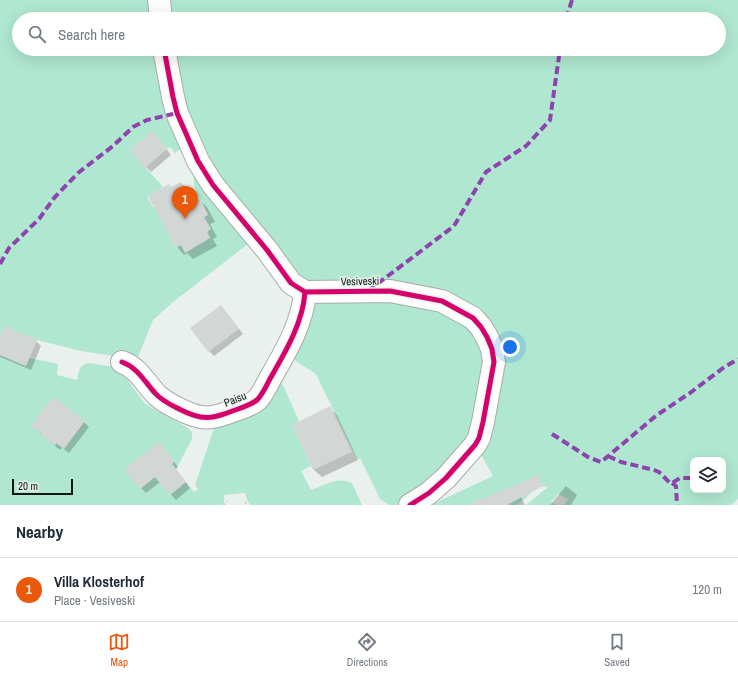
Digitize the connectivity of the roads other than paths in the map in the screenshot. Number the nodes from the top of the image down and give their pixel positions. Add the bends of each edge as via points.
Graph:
1 (159, 0) edge
2 (160, 12) edge
3 (165, 56) edge
4 (305, 292) junction
5 (122, 362) dead end
6 (410, 505) edge

1 - 2 street
3 - 4 street via 177,113 198,161 213,185 291,283
4 - 5 street, Paisu via 304,305 283,355 262,394 247,406 213,418 201,418 160,398 135,369
4 - 6 street, Vesiveski via 390,291 427,297 442,301 473,318 487,337 494,362 479,438 446,478

